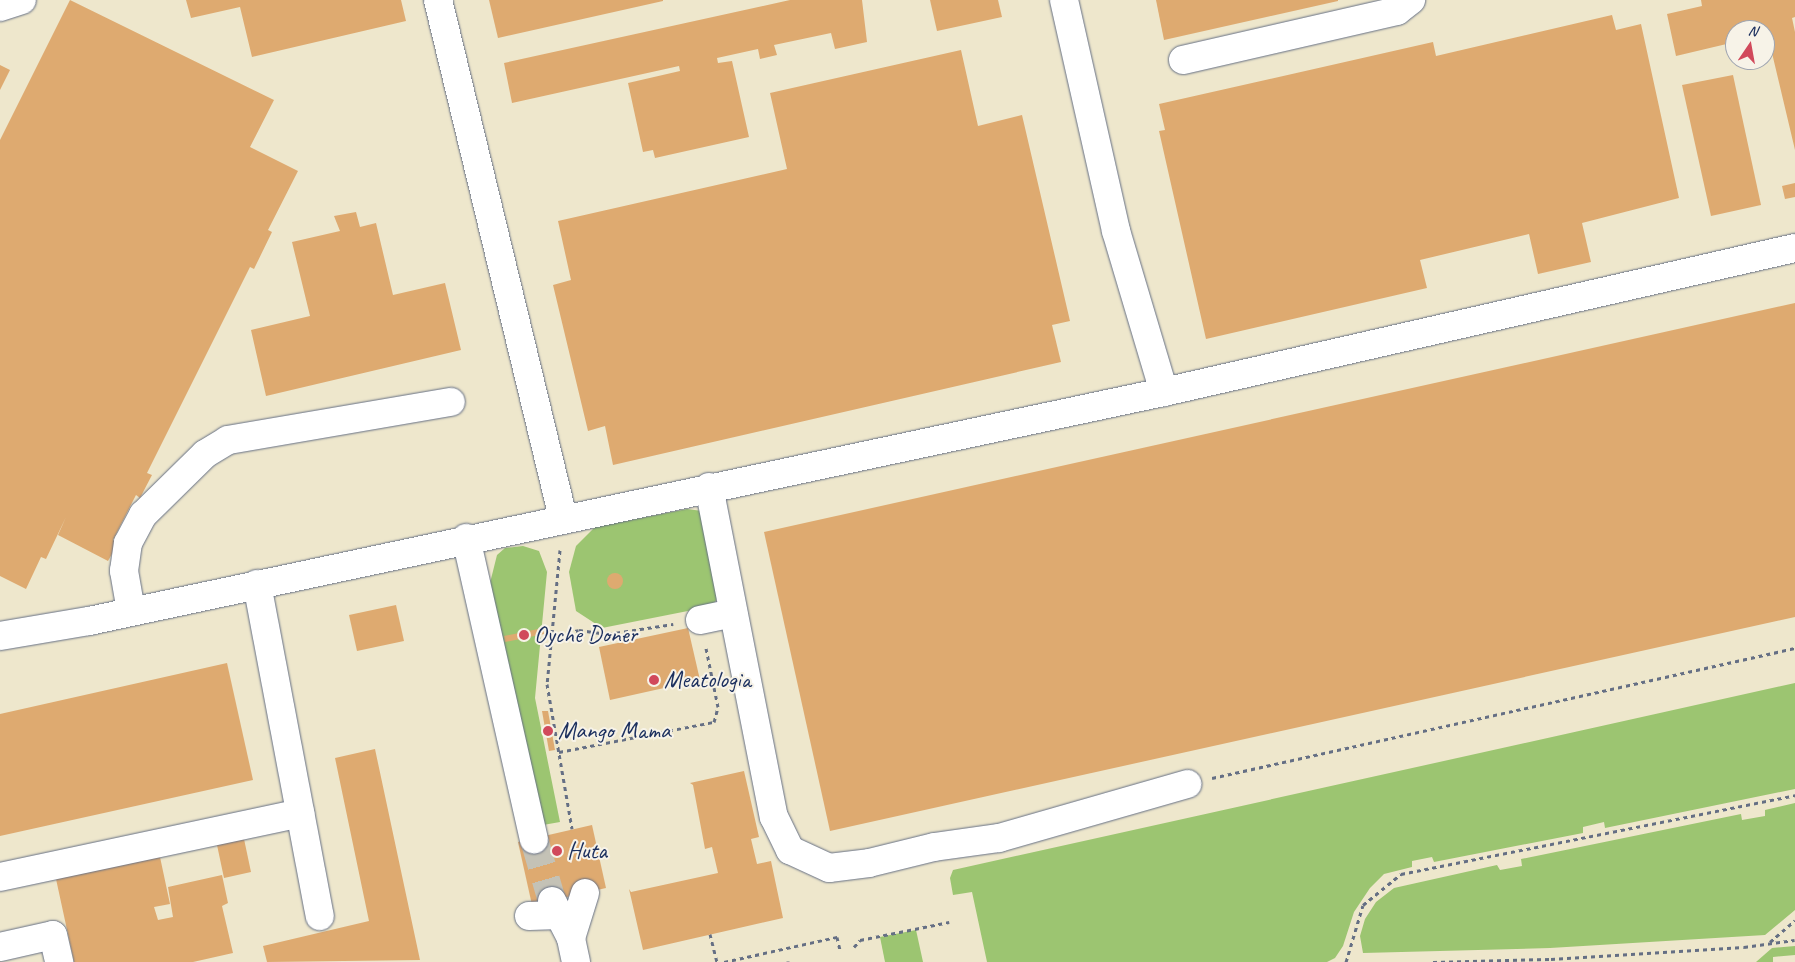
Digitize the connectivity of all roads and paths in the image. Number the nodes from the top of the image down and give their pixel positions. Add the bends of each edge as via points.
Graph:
1 (22, 0) edge
2 (438, 0) edge
3 (1064, 0) edge
4 (1411, 0) edge
5 (0, 7) edge
6 (1183, 60) dead end
7 (1795, 248) edge
8 (1164, 392) junction
9 (451, 402) dead end
10 (709, 487) junction
11 (563, 518) junction
12 (466, 538) junction
13 (257, 584) junction
14 (131, 611) junction
15 (733, 613) junction
16 (700, 620) junction
17 (552, 635) junction
18 (0, 636) edge
19 (1795, 648) edge
20 (559, 752) junction
21 (1187, 784) joint
22 (1795, 795) edge
23 (300, 813) junction
24 (572, 829) dead end
25 (534, 838) tunnel mouth
26 (0, 877) edge
27 (585, 893) dead end
28 (320, 916) dead end
29 (529, 916) dead end
30 (1795, 920) edge
31 (949, 922) dead end
32 (565, 929) edge
33 (710, 934) dead end
34 (1795, 940) edge
35 (1769, 942) junction
36 (0, 947) edge
37 (854, 948) dead end
38 (840, 950) dead end
39 (59, 962) edge
40 (717, 962) edge
41 (724, 962) edge
42 (1346, 962) edge
43 (1433, 962) edge

1 - 5 lane
2 - 11 lane
3 - 8 lane via 1116,230
4 - 6 lane via 1397,11
7 - 8 lane
8 - 10 lane
9 - 14 lane via 228,440 204,454 143,515 128,543 124,571
10 - 11 lane
10 - 15 lane
11 - 12 lane
11 - 17 path
12 - 13 lane
12 - 25 lane
13 - 14 lane
13 - 23 lane
14 - 18 lane
15 - 16 lane
15 - 21 lane via 774,817 790,850 829,868 999,838
16 - 17 path via 608,634 579,630
16 - 20 path via 718,707 714,722
17 - 20 path via 547,684
19 - 21 path
20 - 24 path
22 - 42 path via 1401,874 1363,905
23 - 26 lane
23 - 28 lane
27 - 32 lane
29 - 32 lane
30 - 35 path
31 - 37 path via 860,940
33 - 40 path
34 - 35 path
35 - 43 path via 1744,947 1561,958
36 - 39 lane via 53,935
38 - 41 path via 837,937

